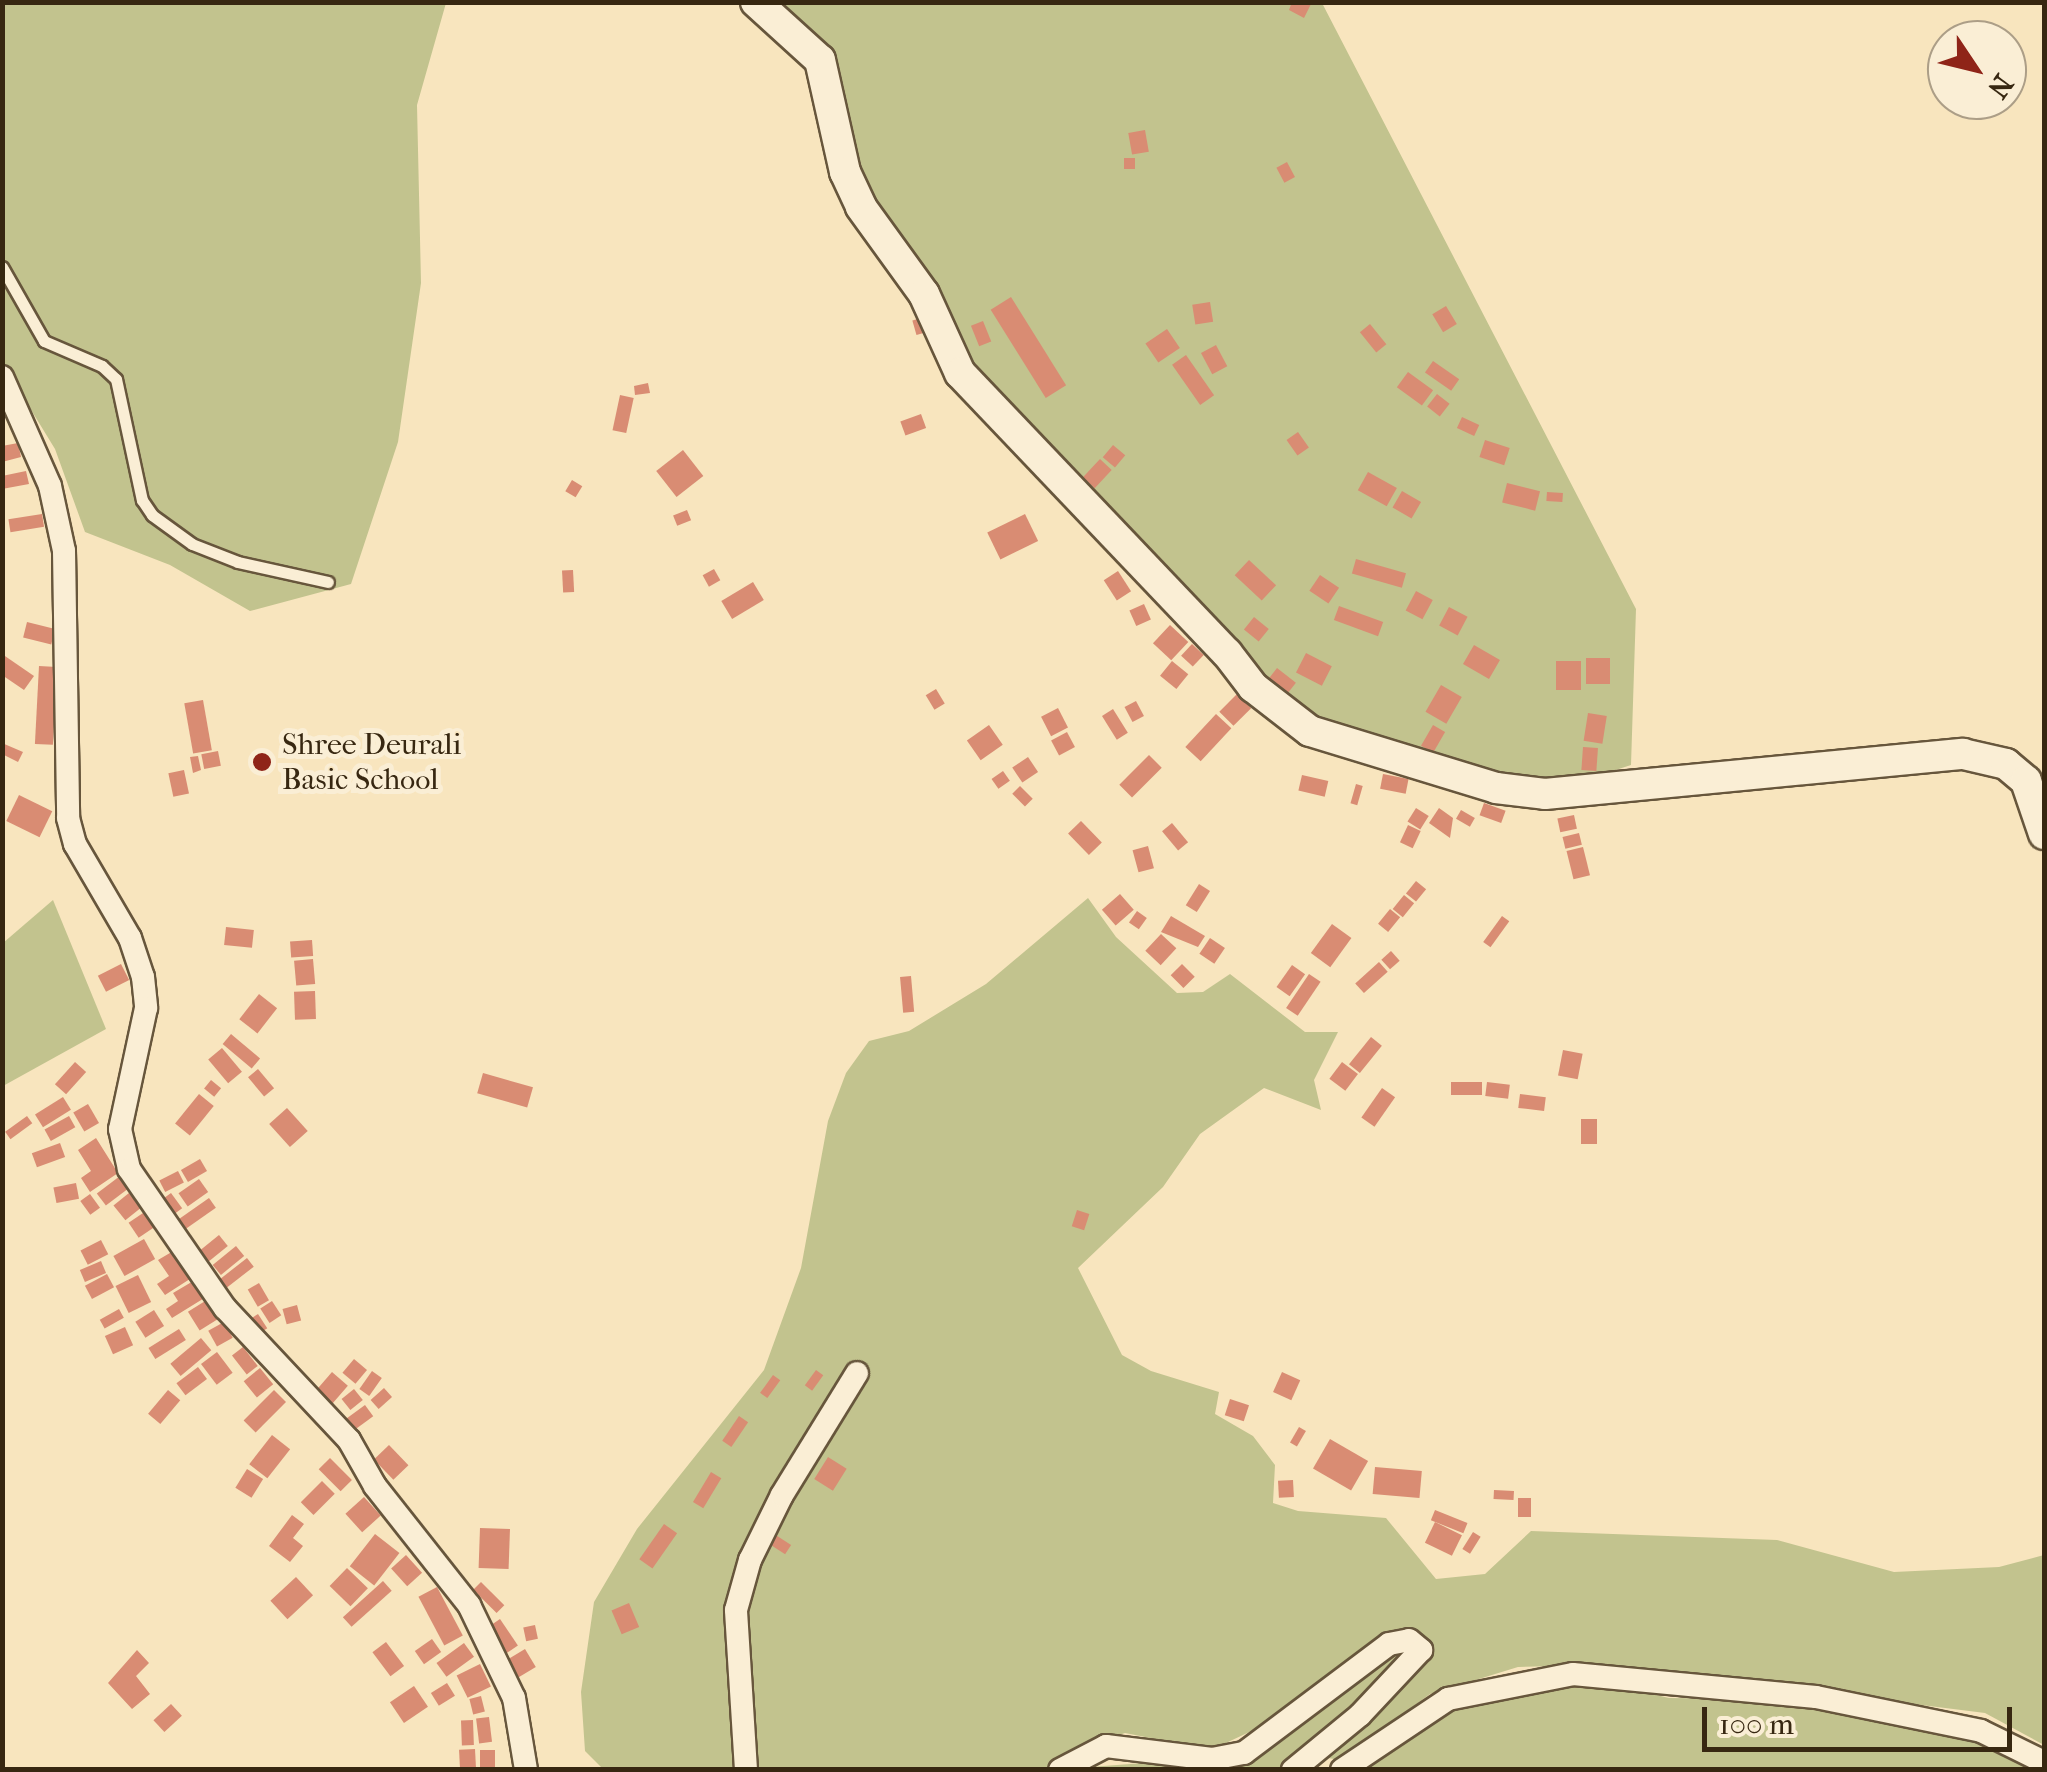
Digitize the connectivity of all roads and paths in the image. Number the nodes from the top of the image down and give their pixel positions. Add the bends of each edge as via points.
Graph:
1 (756, 2) edge
2 (2, 267) edge
3 (2, 377) edge
4 (328, 582) dead end
5 (2044, 834) edge
6 (857, 1374) dead end
7 (2044, 1762) edge
8 (526, 1770) edge
9 (746, 1770) edge
10 (1060, 1770) edge
11 (1293, 1770) edge
12 (1342, 1770) edge

1 - 5 street via 820,60 845,172 861,207 924,294 960,374 1228,652 1253,687 1310,731 1496,788 1544,794 1962,754 2006,764 2026,780
2 - 4 lane via 44,342 102,366 116,379 142,500 152,514 192,544 222,556
3 - 8 street via 50,486 64,551 68,818 143,977 146,1008 120,1128 128,1169 225,1308 348,1440 375,1486 468,1605 514,1698
6 - 9 street via 782,1494 750,1560 736,1610
7 - 12 street via 1981,1730 1816,1697 1572,1674 1448,1699
10 - 11 street via 1106,1746 1212,1758 1244,1753 1389,1644 1408,1640 1421,1650 1360,1715

